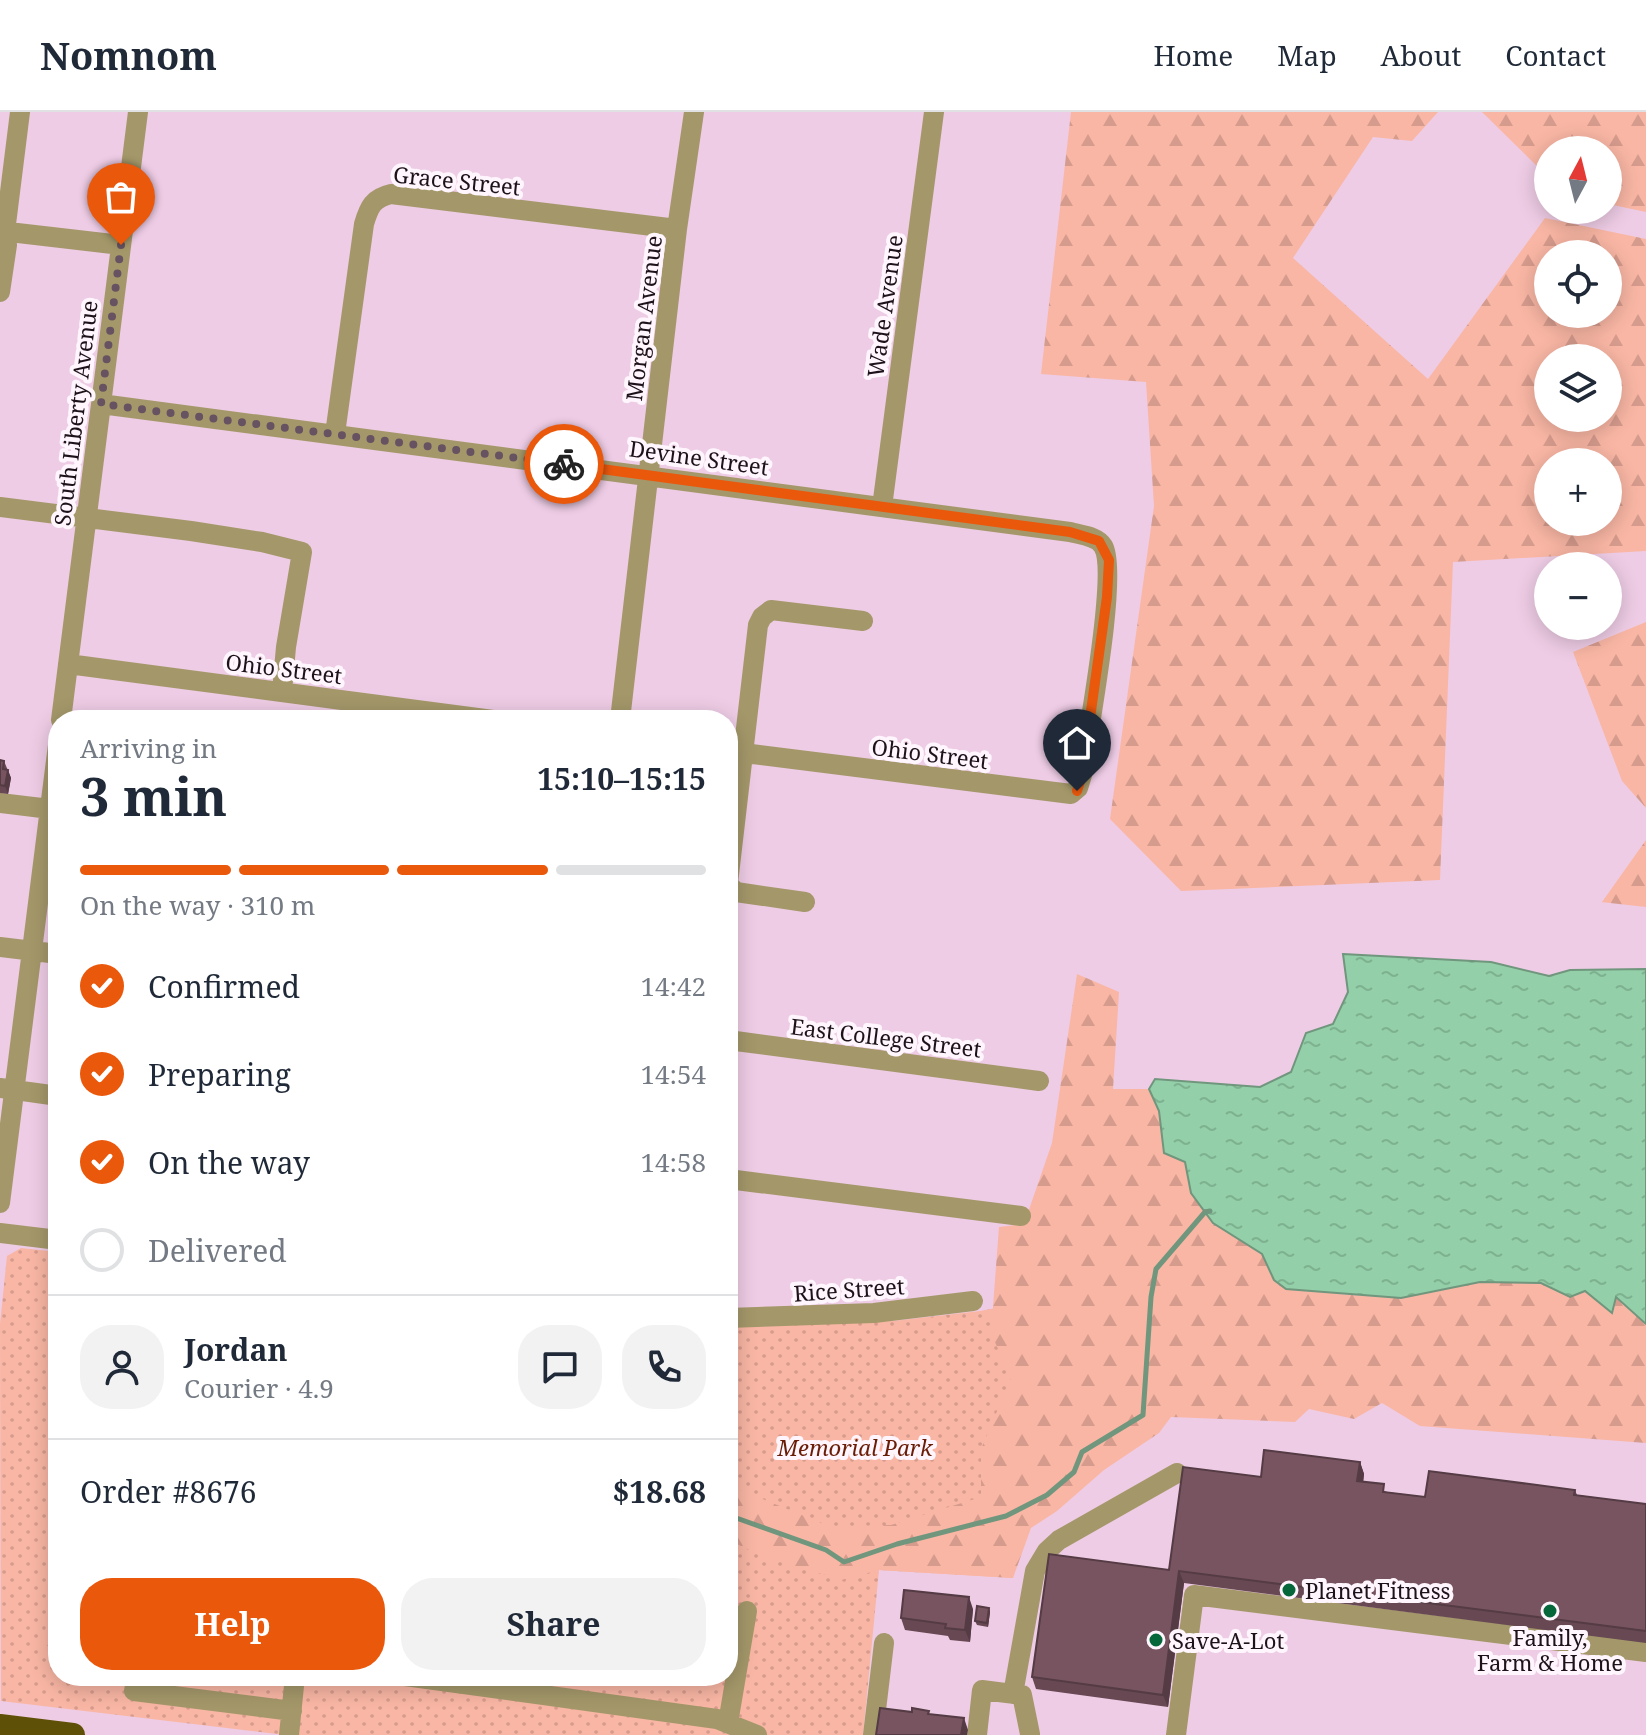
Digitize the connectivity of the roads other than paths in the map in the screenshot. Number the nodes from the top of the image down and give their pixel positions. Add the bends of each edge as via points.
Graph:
1 (20, 112) edge
2 (138, 112) edge
3 (694, 112) edge
4 (934, 112) edge
5 (677, 229) junction
6 (2, 232) edge
7 (121, 245) junction
8 (0, 292) edge
9 (101, 404) junction
10 (335, 434) junction
11 (648, 475) junction
12 (0, 507) edge
13 (882, 507) junction
14 (86, 518) junction
15 (863, 621) dead end
16 (68, 664) junction
17 (282, 692) junction
18 (62, 710) edge
19 (418, 710) edge
20 (621, 710) edge
21 (738, 740) edge
22 (738, 752) edge
23 (1077, 791) joint
24 (0, 803) edge
25 (48, 806) edge
26 (48, 841) edge
27 (738, 892) edge
28 (805, 902) dead end
29 (0, 947) edge
30 (32, 951) junction
31 (48, 953) edge
32 (738, 1041) edge
33 (1039, 1081) dead end
34 (7, 1089) edge
35 (48, 1095) edge
36 (2, 1175) edge
37 (738, 1180) edge
38 (0, 1203) edge
39 (1021, 1216) dead end
40 (0, 1233) edge
41 (48, 1239) edge
42 (973, 1301) dead end
43 (738, 1318) edge
44 (1177, 1473) dead end
45 (747, 1611) dead end
46 (884, 1643) dead end
47 (1646, 1652) edge
48 (738, 1664) edge
49 (135, 1686) edge
50 (294, 1686) edge
51 (480, 1686) edge
52 (734, 1686) edge
53 (1013, 1694) junction
54 (292, 1711) junction
55 (728, 1723) junction
56 (0, 1726) edge
57 (73, 1735) edge
58 (289, 1735) edge
59 (757, 1735) edge
60 (873, 1735) edge
61 (977, 1735) edge
62 (1032, 1735) edge
63 (1176, 1735) edge

1 - 6 street
2 - 7 street, South Liberty Avenue
3 - 5 street, Morgan Avenue
4 - 13 street, Wade Avenue
5 - 10 street, Grace Street via 380,196 364,224
5 - 11 street, Morgan Avenue
6 - 7 street
6 - 8 street via 7,245
7 - 9 street, South Liberty Avenue
9 - 10 street, Devine Street
9 - 14 street, South Liberty Avenue
10 - 11 street, Devine Street
11 - 13 street, Devine Street
11 - 20 street, Morgan Avenue
12 - 14 street
13 - 23 street, Devine Street via 1070,532 1099,541 1109,560 1107,597
14 - 16 street, South Liberty Avenue
14 - 17 street via 302,552
15 - 21 street via 771,610 762,617
16 - 17 street, Ohio Street
16 - 18 street, South Liberty Avenue
17 - 19 street, Ohio Street
22 - 23 street, Ohio Street via 1065,795
24 - 25 street
26 - 30 street
27 - 28 street
29 - 30 street
30 - 31 street
30 - 34 street
32 - 33 street, East College Street
34 - 35 street
34 - 36 street
36 - 38 street
37 - 39 street
40 - 41 street
42 - 43 street, Rice Street via 846,1315
44 - 53 street via 1059,1540 1040,1559
45 - 48 street
46 - 60 street
47 - 63 street via 1194,1595
49 - 54 street via 134,1691
50 - 54 street
51 - 55 street
52 - 55 street
53 - 61 street via 982,1690
53 - 62 street via 1022,1695
54 - 58 street
55 - 59 street
56 - 57 highway

